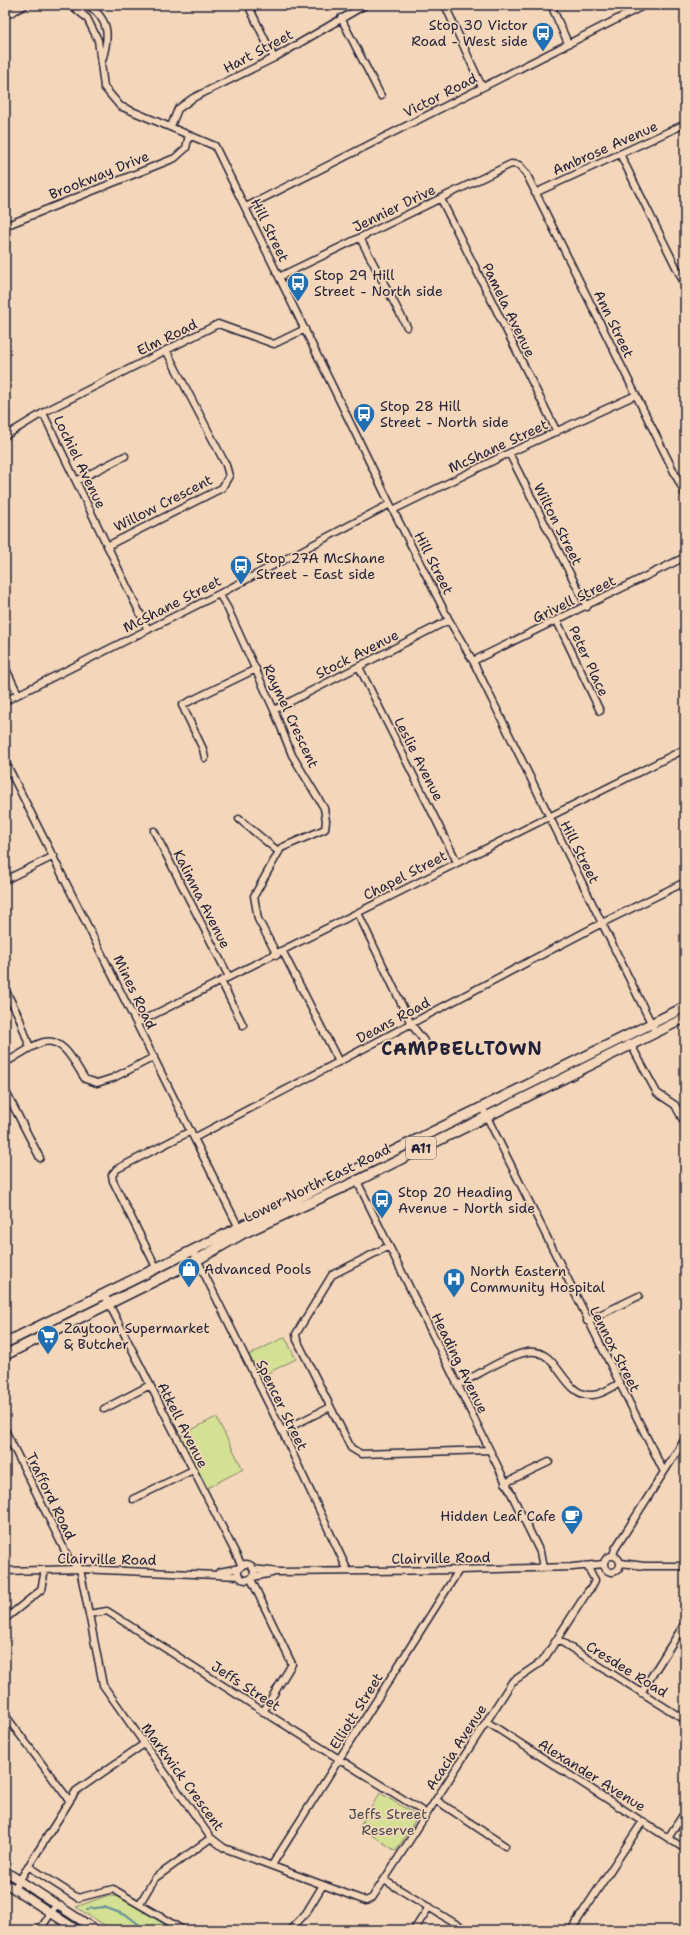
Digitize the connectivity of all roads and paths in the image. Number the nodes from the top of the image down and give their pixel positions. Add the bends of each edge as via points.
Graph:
1 (26, 5) edge
2 (71, 5) edge
3 (88, 5) edge
4 (248, 5) edge
5 (365, 5) edge
6 (445, 5) edge
7 (551, 5) edge
8 (645, 5) edge
9 (5, 16) edge
10 (341, 18) junction
11 (568, 43) junction
12 (274, 58) junction
13 (101, 65) junction
14 (482, 87) junction
15 (381, 96) dead end
16 (685, 124) edge
17 (171, 126) junction
18 (189, 135) junction
19 (620, 154) junction
20 (519, 166) joint
21 (535, 192) junction
22 (441, 199) junction
23 (246, 207) junction
24 (5, 226) edge
25 (360, 238) junction
26 (280, 277) junction
27 (685, 285) edge
28 (407, 327) dead end
29 (305, 329) junction
30 (166, 350) junction
31 (636, 395) junction
32 (43, 413) junction
33 (557, 432) junction
34 (5, 436) edge
35 (509, 453) junction
36 (125, 456) dead end
37 (76, 481) junction
38 (685, 494) edge
39 (390, 504) junction
40 (394, 510) junction
41 (107, 546) junction
42 (685, 557) edge
43 (219, 594) junction
44 (586, 606) junction
45 (449, 620) junction
46 (557, 621) junction
47 (148, 630) junction
48 (473, 661) junction
49 (5, 667) edge
50 (359, 667) junction
51 (256, 669) junction
52 (18, 694) junction
53 (5, 701) edge
54 (274, 710) junction
55 (600, 712) dead end
56 (685, 749) edge
57 (205, 758) dead end
58 (5, 761) edge
59 (549, 817) junction
60 (239, 819) dead end
61 (154, 831) dead end
62 (279, 852) junction
63 (54, 856) junction
64 (457, 862) junction
65 (5, 880) edge
66 (685, 882) edge
67 (358, 913) junction
68 (602, 923) junction
69 (280, 953) junction
70 (229, 977) junction
71 (221, 981) junction
72 (5, 990) edge
73 (685, 1006) edge
74 (685, 1018) edge
75 (137, 1023) junction
76 (651, 1023) junction
77 (411, 1024) junction
78 (243, 1026) dead end
79 (656, 1033) junction
80 (626, 1036) junction
81 (631, 1045) junction
82 (428, 1046) dead end
83 (30, 1048) junction
84 (154, 1057) junction
85 (339, 1062) junction
86 (5, 1063) edge
87 (5, 1090) edge
88 (482, 1107) junction
89 (486, 1116) junction
90 (685, 1124) edge
91 (191, 1131) junction
92 (194, 1138) junction
93 (40, 1158) dead end
94 (352, 1171) junction
95 (357, 1181) junction
96 (240, 1231) junction
97 (389, 1246) junction
98 (193, 1251) junction
99 (197, 1260) junction
100 (157, 1268) junction
101 (104, 1294) junction
102 (639, 1296) dead end
103 (109, 1304) junction
104 (587, 1321) junction
105 (5, 1343) edge
106 (5, 1355) edge
107 (150, 1384) junction
108 (618, 1384) junction
109 (458, 1385) junction
110 (330, 1407) junction
111 (104, 1409) dead end
112 (5, 1430) edge
113 (282, 1431) junction
114 (685, 1439) edge
115 (489, 1450) junction
116 (549, 1462) dead end
117 (193, 1470) junction
118 (664, 1472) junction
119 (505, 1484) junction
120 (133, 1499) dead end
121 (613, 1555) junction
122 (621, 1563) junction
123 (604, 1564) junction
124 (587, 1566) junction
125 (685, 1566) edge
126 (241, 1567) junction
127 (543, 1568) junction
128 (80, 1569) junction
129 (253, 1569) junction
130 (45, 1570) junction
131 (459, 1570) junction
132 (5, 1571) edge
133 (348, 1571) junction
134 (279, 1572) junction
135 (210, 1573) junction
136 (239, 1576) junction
137 (252, 1578) junction
138 (89, 1614) junction
139 (5, 1619) edge
140 (685, 1623) edge
141 (557, 1639) junction
142 (641, 1693) junction
143 (263, 1712) junction
144 (5, 1715) edge
145 (685, 1720) edge
146 (487, 1722) junction
147 (144, 1744) junction
148 (340, 1760) junction
149 (69, 1800) junction
150 (436, 1800) junction
151 (685, 1812) edge
152 (427, 1814) junction
153 (643, 1821) junction
154 (211, 1838) junction
155 (668, 1838) junction
156 (505, 1846) dead end
157 (685, 1849) edge
158 (272, 1865) junction
159 (28, 1866) junction
160 (5, 1871) edge
161 (20, 1880) junction
162 (384, 1880) junction
163 (5, 1883) edge
164 (323, 1885) junction
165 (14, 1889) junction
166 (372, 1898) joint
167 (140, 1904) junction
168 (56, 1905) junction
169 (429, 1907) junction
170 (51, 1914) junction
171 (40, 1930) edge
172 (77, 1930) edge
173 (96, 1930) edge
174 (183, 1930) edge
175 (290, 1930) edge
176 (414, 1930) edge
177 (466, 1930) edge
178 (572, 1930) edge

1 - 9 street
2 - 13 street, Hill Street via 87,18 98,40
3 - 13 street via 100,15 108,28 107,45
4 - 12 street
5 - 10 street, Hart Street
6 - 14 street
7 - 11 street
8 - 11 street, Victor Road
10 - 12 street, Hart Street
10 - 15 street
11 - 14 street, Victor Road
12 - 17 street, Hart Street via 193,98 178,110
13 - 17 street, Hill Street via 104,87 120,106
14 - 23 street, Victor Road
16 - 19 street, Ambrose Avenue
17 - 18 street, Hill Street
18 - 23 street, Hill Street via 215,146
18 - 24 street, Brookway Drive via 186,148 175,158
19 - 21 street, Ambrose Avenue
19 - 27 street
20 - 21 street, Ann Street via 526,173
20 - 22 street, Jennier Drive via 511,164
21 - 31 street, Ann Street
22 - 25 street, Jennier Drive
22 - 33 street, Pamela Avenue
23 - 26 street, Hill Street
25 - 26 street, Jennier Drive
25 - 28 street
26 - 29 street, Hill Street
29 - 30 street, Elm Road via 274,344 218,324
29 - 39 street, Hill Street
30 - 32 street, Elm Road
30 - 41 street, Willow Crescent via 226,465 229,476 222,488
31 - 33 street, McShane Street
31 - 38 street, Ann Street
32 - 34 street, Elm Road
32 - 37 street, Lochiel Avenue
33 - 35 street, McShane Street
35 - 40 street, McShane Street
35 - 44 street, Wilton Street
36 - 37 street
37 - 41 street, Lochiel Avenue
39 - 40 street, Hill Street
39 - 43 street, McShane Street
40 - 45 street, Hill Street
41 - 47 street, Lochiel Avenue
42 - 44 street, Grivell Street
43 - 47 street, McShane Street
43 - 51 street, Raymel Crescent
44 - 46 street, Grivell Street
45 - 48 street, Hill Street
45 - 50 street, Stock Avenue
46 - 48 street, Grivell Street
46 - 55 street, Peter Place
47 - 52 street, McShane Street
48 - 59 street, Hill Street
49 - 52 street
50 - 54 street, Stock Avenue
50 - 64 street, Leslie Avenue
51 - 54 street, Raymel Crescent
51 - 57 street via 182,705
52 - 53 street, McShane Street
54 - 62 street, Raymel Crescent via 292,755 324,808 326,821 324,829 281,848
56 - 59 street, Chapel Street
58 - 63 street, Mines Road
59 - 64 street, Chapel Street
59 - 68 street, Hill Street
60 - 62 street
61 - 70 street, Kalimna Avenue
62 - 69 street, Raymel Crescent via 254,896 258,919
63 - 65 street
63 - 75 street, Mines Road
64 - 67 street, Chapel Street
66 - 68 street, Deans Road
67 - 69 street, Chapel Street
67 - 77 street
68 - 76 street, Hill Street
68 - 77 street, Deans Road
69 - 70 street, Chapel Street
69 - 85 street, Raymel Crescent
70 - 71 street, Chapel Street
71 - 75 street, Chapel Street
71 - 78 street
72 - 83 street
73 - 76 main road, Lower North East Road / A11
74 - 79 main road, Lower North East Road / A11
75 - 84 street, Mines Road
76 - 79 street, Hill Street
76 - 80 main road, Lower North East Road / A11
77 - 82 street
77 - 85 street, Deans Road
79 - 81 main road, Lower North East Road / A11
80 - 81 street
80 - 88 main road, Lower North East Road / A11
81 - 89 main road, Lower North East Road / A11
81 - 90 street via 657,1093 675,1105
83 - 84 street via 44,1041 54,1042 66,1050 85,1079 97,1083 113,1078
83 - 86 street
84 - 91 street, Mines Road
85 - 92 street, Deans Road
87 - 93 street
88 - 89 street, Lennox Street
88 - 94 main road, Lower North East Road / A11
89 - 95 main road, Lower North East Road / A11
89 - 104 street, Lennox Street
91 - 92 street, Mines Road
91 - 100 street via 117,1169 112,1175
92 - 96 street, Mines Road
94 - 95 street, Heading Avenue
94 - 96 main road, Lower North East Road / A11
95 - 96 main road, Lower North East Road / A11
95 - 97 street, Heading Avenue
96 - 98 main road, Lower North East Road / A11
96 - 99 main road, Lower North East Road / A11
97 - 109 street, Heading Avenue
97 - 110 street via 332,1275 296,1334
98 - 99 street, Spencer Street
98 - 100 main road, Lower North East Road / A11
99 - 103 main road, Lower North East Road / A11
99 - 113 street, Spencer Street
100 - 101 main road, Lower North East Road / A11
101 - 103 street, Atkell Avenue
101 - 105 main road, Lower North East Road / A11
102 - 104 street
103 - 106 main road, Lower North East Road / A11
103 - 107 street, Atkell Avenue
104 - 108 street, Lennox Street
107 - 111 street
107 - 117 street, Atkell Avenue
108 - 109 street via 595,1395 581,1394 571,1387 548,1358 529,1352
108 - 118 street, Lennox Street
109 - 115 street, Heading Avenue
110 - 113 street
110 - 115 street via 351,1448 361,1454
112 - 128 street, Trafford Road via 69,1559
113 - 133 street, Spencer Street
114 - 118 street
115 - 119 street, Heading Avenue
116 - 119 street
117 - 120 street
117 - 126 street, Atkell Avenue
118 - 121 street
119 - 127 street, Heading Avenue via 540,1552
121 - 122 street
121 - 123 street via 608,1556
122 - 123 street via 619,1569 611,1572 606,1570
122 - 125 street
123 - 124 street, Clairville Road
124 - 127 street, Clairville Road
124 - 141 street, Acacia Avenue via 594,1584
126 - 129 street via 249,1565
126 - 135 street, Clairville Road
126 - 136 street
127 - 131 street, Clairville Road
128 - 130 street, Clairville Road
128 - 135 street, Clairville Road
128 - 138 street
129 - 134 street, Clairville Road
129 - 137 street
130 - 132 street, Clairville Road
130 - 139 street via 41,1590
131 - 133 street, Clairville Road
131 - 148 street, Elliott Street
133 - 134 street, Clairville Road
134 - 137 street, Clairville Road
135 - 136 street, Clairville Road
136 - 137 street via 245,1580
137 - 143 street via 292,1664
138 - 143 street, Jeffs Street via 107,1611
138 - 147 street, Markwick Crescent via 103,1685
140 - 142 street
141 - 142 street, Cresdee Road
141 - 146 street, Acacia Avenue via 540,1663 512,1682
142 - 145 street, Cresdee Road
143 - 148 street, Jeffs Street
144 - 149 street
146 - 150 street, Acacia Avenue
146 - 153 street, Alexander Avenue
147 - 149 street via 76,1791
147 - 154 street, Markwick Crescent
148 - 152 street, Jeffs Street
148 - 158 street, Elliott Street
149 - 159 street
150 - 152 street, Acacia Avenue
150 - 156 street
151 - 155 street
152 - 162 street, Acacia Avenue
153 - 155 street, Alexander Avenue
153 - 178 street
154 - 158 street, Markwick Crescent via 224,1848
154 - 167 street via 155,1878
155 - 157 street, Alexander Avenue
158 - 164 street, Markwick Crescent
159 - 161 street
159 - 167 street via 78,1898 112,1889
160 - 161 main road
161 - 165 street
161 - 168 main road
162 - 166 street, Acacia Avenue
162 - 169 street
163 - 165 main road
164 - 166 street, Markwick Crescent via 366,1901
164 - 175 street via 306,1913
165 - 170 main road
167 - 174 street
168 - 170 street
168 - 173 main road
169 - 176 street
169 - 177 street
170 - 171 street
170 - 172 main road

